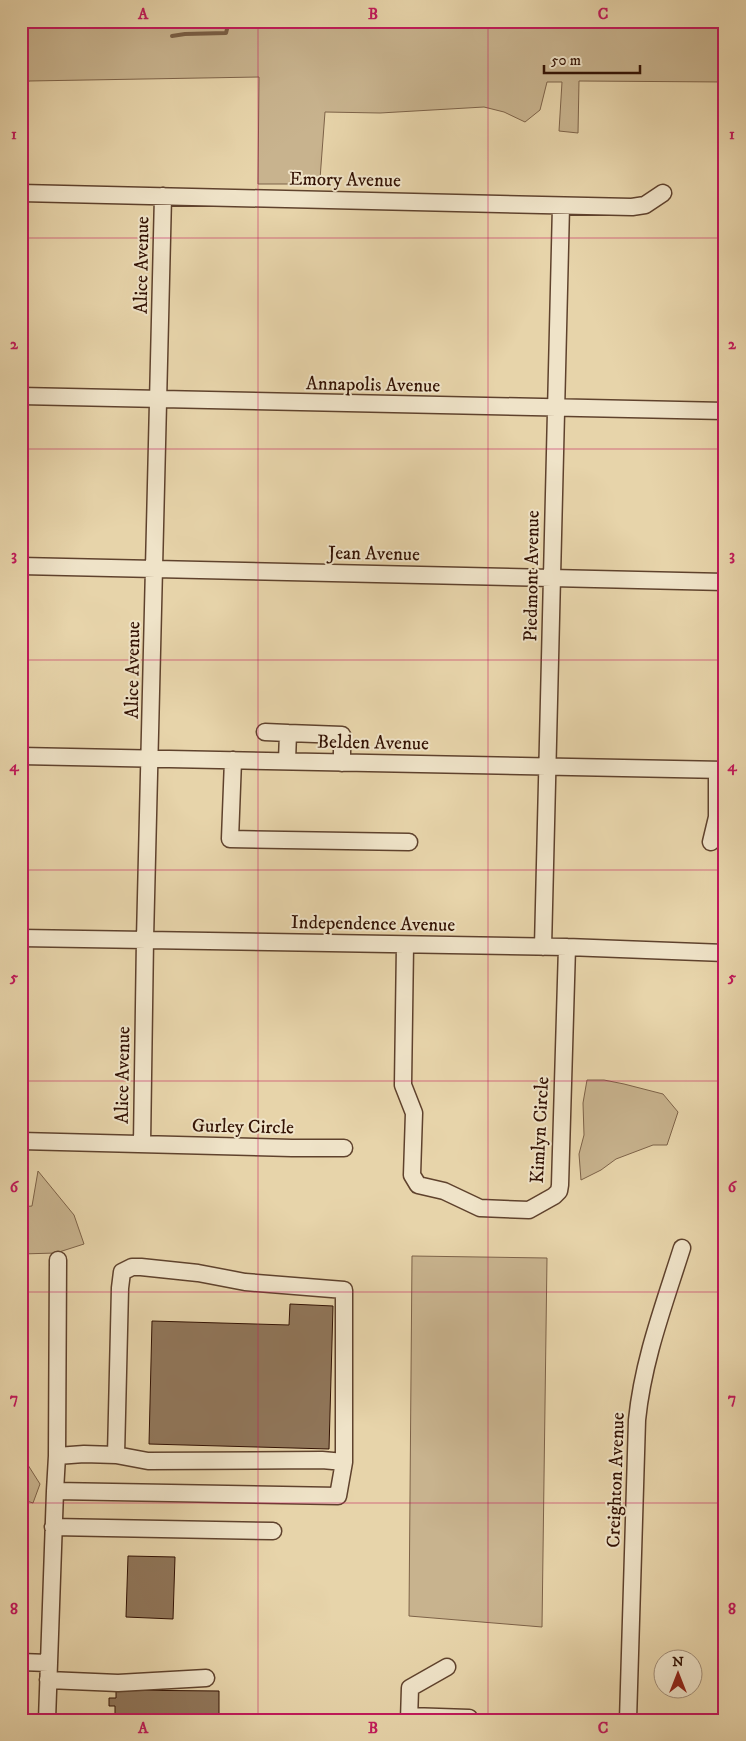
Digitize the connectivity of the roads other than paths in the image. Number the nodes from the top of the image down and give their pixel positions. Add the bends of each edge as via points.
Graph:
1 (21, 193) edge
2 (663, 193) dead end
3 (163, 196) junction
4 (561, 206) junction
5 (21, 396) edge
6 (159, 399) junction
7 (556, 409) junction
8 (725, 411) edge
9 (21, 566) edge
10 (155, 569) junction
11 (551, 578) junction
12 (725, 582) edge
13 (265, 732) dead end
14 (288, 733) junction
15 (21, 756) edge
16 (151, 757) junction
17 (233, 760) junction
18 (287, 761) junction
19 (342, 762) junction
20 (548, 768) junction
21 (721, 770) edge
22 (409, 842) dead end
23 (711, 842) dead end
24 (21, 938) edge
25 (145, 939) junction
26 (405, 945) junction
27 (543, 947) junction
28 (567, 947) junction
29 (725, 953) edge
30 (21, 1141) edge
31 (142, 1144) junction
32 (344, 1148) dead end
33 (682, 1248) dead end
34 (58, 1260) dead end
35 (116, 1455) junction
36 (57, 1456) junction
37 (344, 1462) junction
38 (55, 1491) junction
39 (53, 1524) junction
40 (274, 1531) dead end
41 (21, 1662) edge
42 (48, 1663) junction
43 (447, 1667) dead end
44 (206, 1678) dead end
45 (48, 1680) junction
46 (409, 1718) edge
47 (47, 1720) edge
48 (470, 1720) edge
49 (628, 1720) edge

1 - 3 street, Emory Avenue
2 - 4 street, Emory Avenue via 645,205 632,207
3 - 4 street, Emory Avenue
3 - 6 street, Alice Avenue
4 - 7 street, Piedmont Avenue
5 - 6 street, Annapolis Avenue
6 - 7 street, Annapolis Avenue
6 - 10 street, Alice Avenue
7 - 8 street, Annapolis Avenue
7 - 11 street, Piedmont Avenue
9 - 10 street, Jean Avenue
10 - 11 street, Jean Avenue
10 - 16 street, Alice Avenue
11 - 12 street, Jean Avenue
11 - 20 street, Piedmont Avenue
13 - 14 street
14 - 18 street
14 - 19 street via 342,735
15 - 16 street, Belden Avenue
16 - 17 street, Belden Avenue
16 - 25 street, Alice Avenue
17 - 18 street, Belden Avenue
17 - 22 street via 230,839
18 - 19 street, Belden Avenue
19 - 20 street, Belden Avenue
20 - 21 street, Belden Avenue
20 - 27 street, Piedmont Avenue
21 - 23 street via 718,817
24 - 25 street, Independence Avenue
25 - 26 street, Independence Avenue
25 - 31 street, Alice Avenue
26 - 27 street, Independence Avenue
26 - 28 street, Kimlyn Circle via 403,1085 414,1114 412,1176 418,1185 444,1191 480,1208 529,1210 559,1191
27 - 28 street, Independence Avenue
28 - 29 street, Independence Avenue
30 - 31 street, Gurley Circle
31 - 32 street, Gurley Circle
33 - 49 street, Creighton Avenue via 648,1354 639,1398
34 - 36 street
35 - 36 street
35 - 37 street via 148,1461
35 - 37 street via 122,1272 140,1267 245,1282 344,1290
36 - 38 street
37 - 38 street via 338,1496
38 - 39 street
39 - 40 street
39 - 42 street
41 - 42 street
42 - 45 street
43 - 46 street via 410,1688
44 - 45 street via 118,1683
45 - 47 street
46 - 48 street

